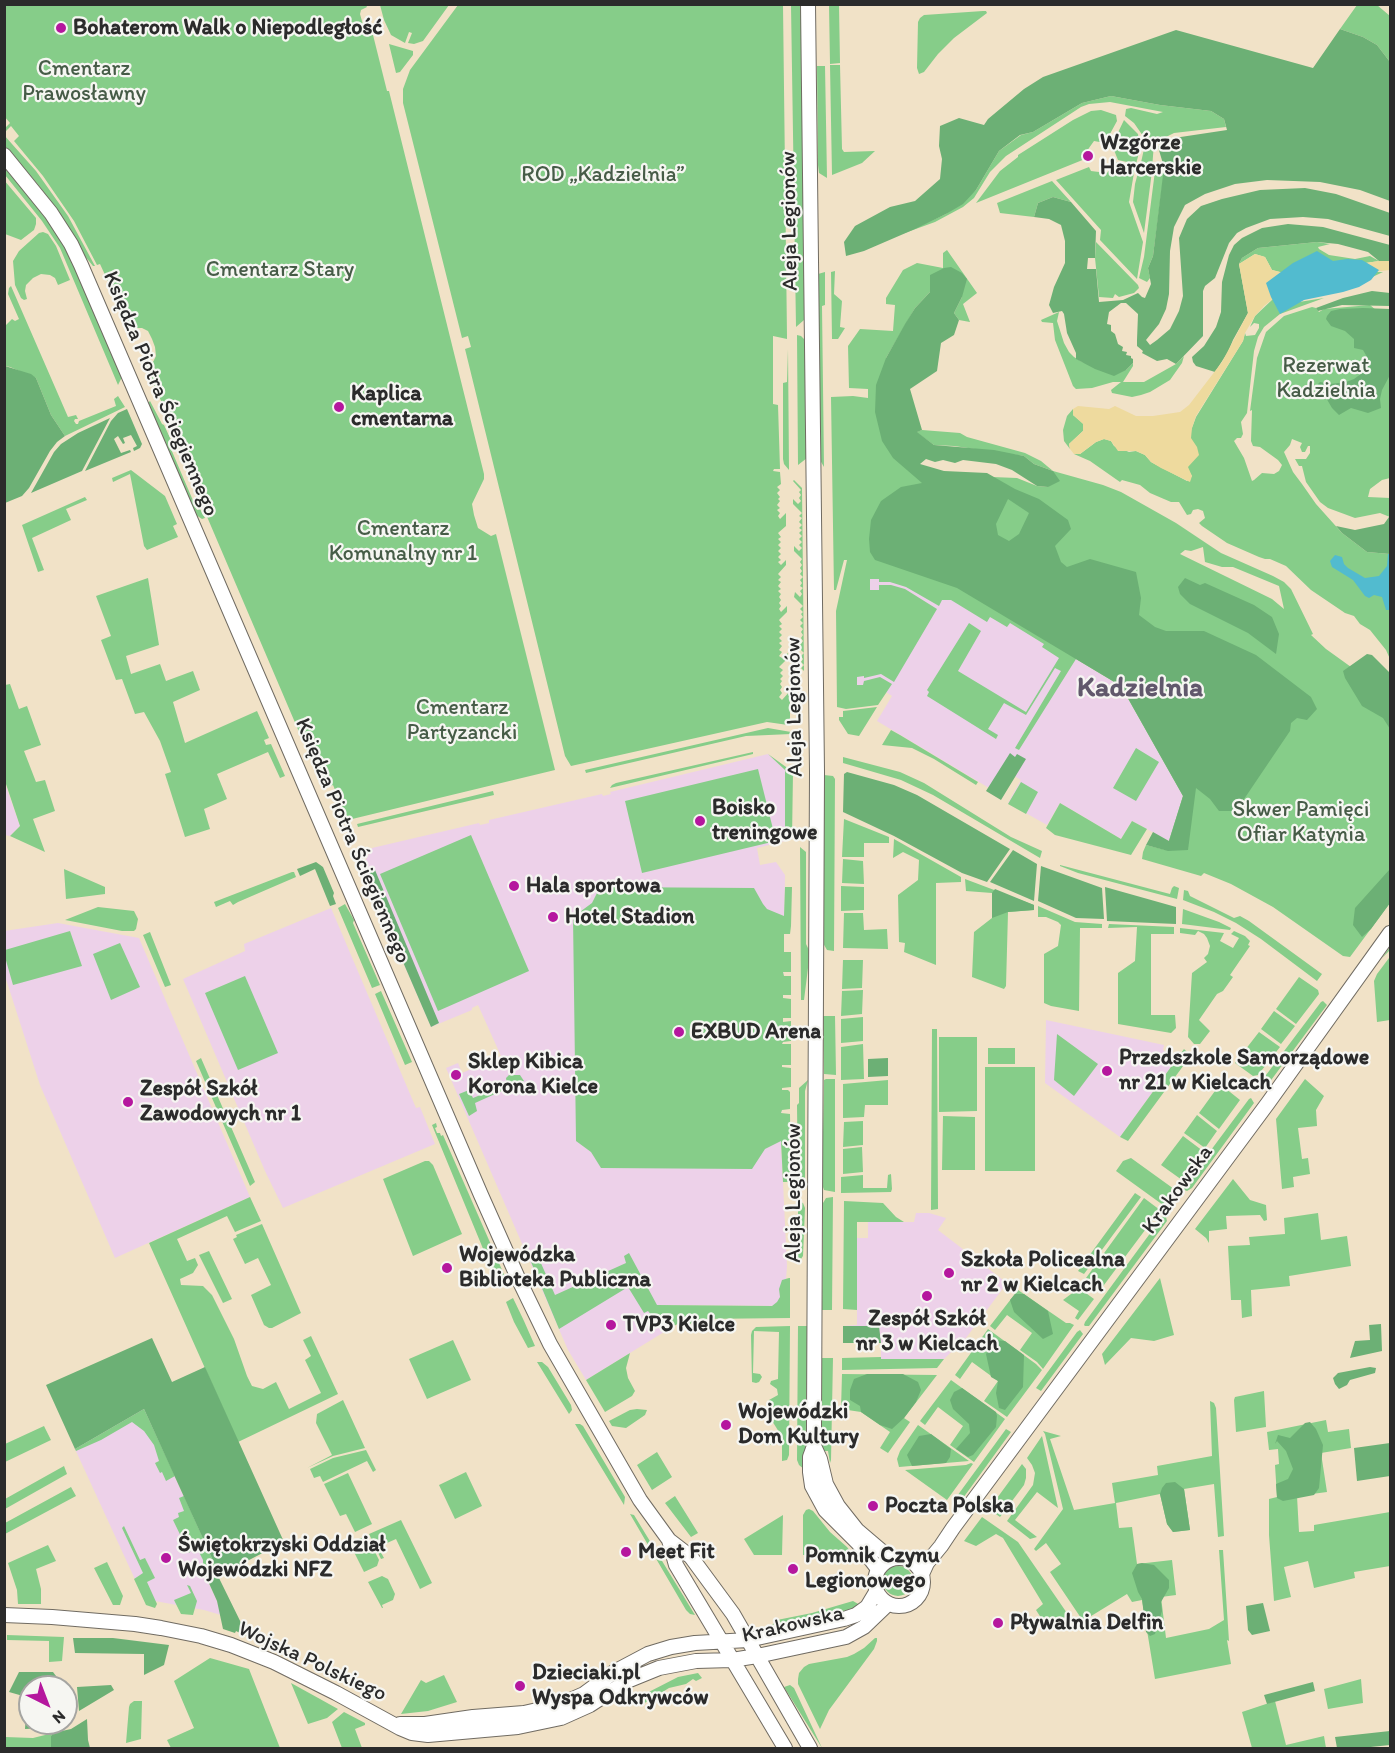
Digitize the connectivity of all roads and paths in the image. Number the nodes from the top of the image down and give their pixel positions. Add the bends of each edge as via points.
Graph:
1 (808, 4) edge
2 (4, 156) edge
3 (1390, 933) edge
4 (814, 1446) junction
5 (953, 1528) junction
6 (669, 1540) junction
7 (891, 1559) junction
8 (911, 1561) junction
9 (878, 1569) junction
10 (922, 1574) junction
11 (876, 1592) junction
12 (888, 1604) junction
13 (4, 1615) edge
14 (748, 1640) junction
15 (722, 1642) junction
16 (758, 1656) junction
17 (732, 1660) junction
18 (498, 1722) junction
19 (785, 1749) edge
20 (810, 1749) edge

1 - 4 street, Aleja Legionów via 817,720
2 - 6 street, Księdza Piotra Ściegiennego via 51,213 81,265 518,1278 595,1424
3 - 5 street, Krakowska
4 - 7 street, Aleja Legionów via 838,1506 857,1530
4 - 9 street, Aleja Legionów via 810,1472 816,1495 831,1518
5 - 8 street, Krakowska
5 - 10 street, Krakowska
6 - 14 street, Księdza Piotra Ściegiennego via 691,1557
6 - 15 street, Księdza Piotra Ściegiennego via 676,1565
7 - 8 street
7 - 9 street
8 - 10 street
9 - 11 street
10 - 12 street via 922,1587 915,1600 902,1606
11 - 12 street
11 - 14 street, Krakowska via 867,1607 856,1615
12 - 16 street, Krakowska via 864,1627 846,1637
13 - 18 street, Wojska Polskiego via 135,1624 201,1636 274,1662 406,1731 419,1734 434,1735
14 - 15 street, Krakowska
14 - 16 street, Księdza Piotra Ściegiennego
15 - 17 street, Księdza Piotra Ściegiennego
15 - 18 street, Krakowska via 659,1650 638,1658 568,1702
16 - 17 street, Krakowska
16 - 20 street, Księdza Piotra Ściegiennego
17 - 18 street, Krakowska via 659,1668 627,1681 574,1713 549,1721
17 - 19 street, Księdza Piotra Ściegiennego

